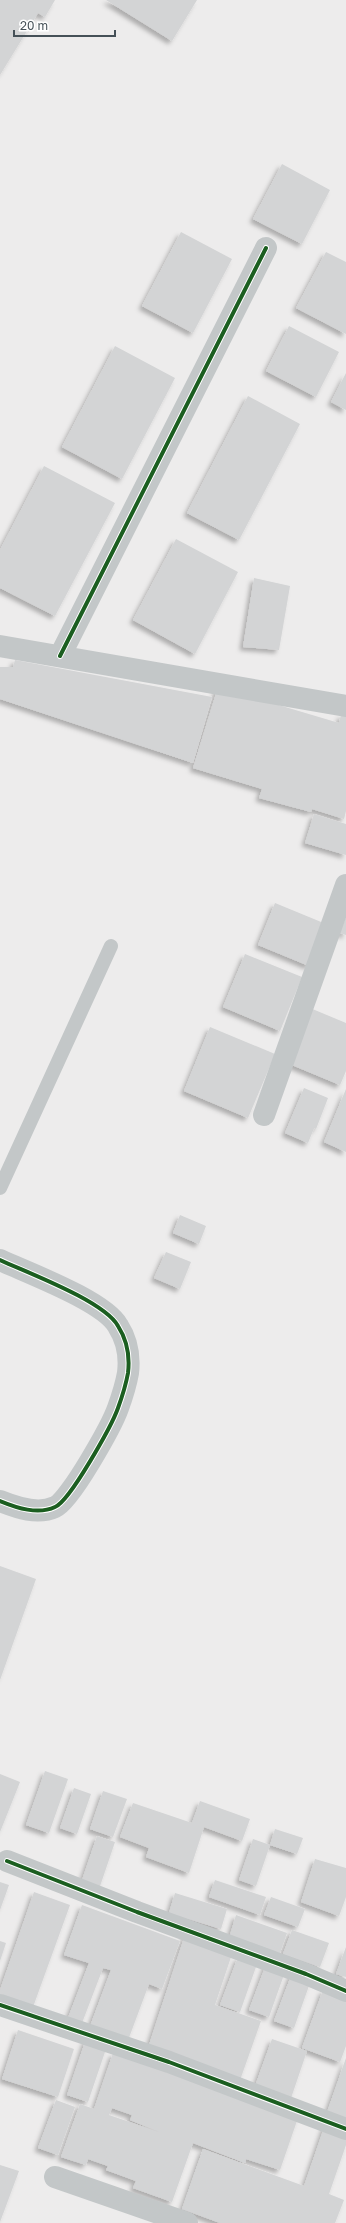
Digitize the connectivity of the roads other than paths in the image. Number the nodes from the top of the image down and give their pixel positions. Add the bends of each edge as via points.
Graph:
1 (266, 248) dead end
2 (0, 646) edge
3 (60, 656) junction
4 (346, 706) edge
5 (346, 885) edge
6 (111, 946) dead end
7 (264, 1115) dead end
8 (0, 1188) edge
9 (0, 1260) edge
10 (0, 1500) edge
11 (7, 1860) dead end
12 (346, 1991) edge
13 (0, 2005) edge
14 (346, 2129) edge
15 (55, 2177) dead end
16 (187, 2223) edge

1 - 3 street
2 - 3 street
3 - 4 street
5 - 7 street
6 - 8 lane
9 - 10 street via 95,1305 118,1325 128,1347 128,1373 118,1408 73,1490 57,1507 42,1512 12,1506
11 - 12 street
13 - 14 street via 170,2062
15 - 16 street

